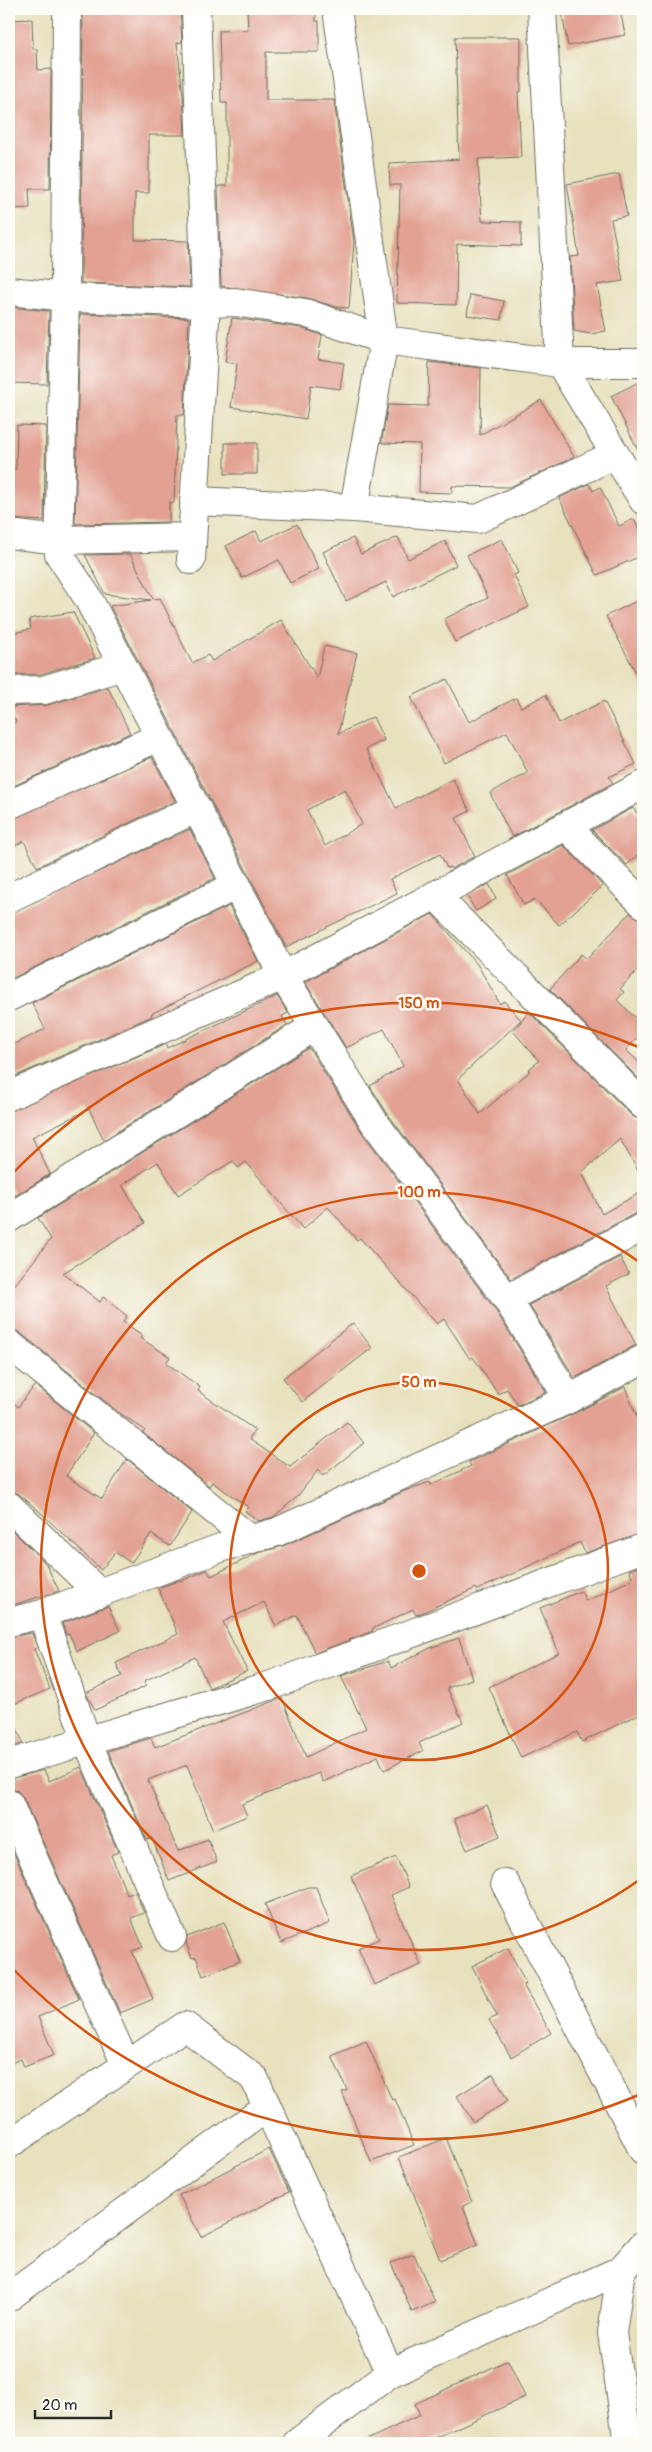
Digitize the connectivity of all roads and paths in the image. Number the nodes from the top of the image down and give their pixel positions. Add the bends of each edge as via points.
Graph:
1 (67, 9) edge
2 (196, 9) edge
3 (338, 9) edge
4 (542, 9) edge
5 (9, 291) edge
6 (65, 297) junction
7 (206, 303) junction
8 (384, 340) junction
9 (560, 364) junction
10 (643, 364) edge
11 (614, 455) junction
12 (643, 500) edge
13 (194, 501) junction
14 (354, 508) junction
15 (9, 534) edge
16 (58, 540) junction
17 (123, 666) junction
18 (9, 691) edge
19 (159, 737) junction
20 (643, 785) edge
21 (9, 805) edge
22 (196, 808) junction
23 (566, 826) junction
24 (237, 886) junction
25 (435, 895) junction
26 (9, 898) edge
27 (643, 904) edge
28 (283, 976) junction
29 (9, 997) edge
30 (315, 1026) junction
31 (9, 1096) edge
32 (643, 1105) edge
33 (9, 1218) edge
34 (643, 1228) edge
35 (507, 1299) junction
36 (9, 1344) edge
37 (641, 1367) edge
38 (569, 1399) junction
39 (9, 1506) edge
40 (250, 1539) junction
41 (643, 1548) edge
42 (99, 1593) junction
43 (42, 1614) junction
44 (9, 1622) edge
45 (87, 1741) junction
46 (9, 1764) edge
47 (9, 1804) edge
48 (505, 1883) dead end
49 (172, 1937) dead end
50 (126, 2065) junction
51 (267, 2107) junction
52 (9, 2144) edge
53 (643, 2150) edge
54 (643, 2245) edge
55 (621, 2270) junction
56 (9, 2298) edge
57 (390, 2373) junction
58 (297, 2443) edge
59 (628, 2443) edge

1 - 6 street
2 - 7 street
3 - 8 street
4 - 9 street
5 - 6 street
6 - 7 street
6 - 16 street
7 - 8 street via 235,302 305,313
7 - 13 street
8 - 9 street
8 - 14 street
9 - 10 street
9 - 11 street
11 - 12 street
11 - 14 street via 478,519
13 - 14 street
13 - 16 street via 192,548
15 - 16 street
16 - 17 street via 59,554 88,598
17 - 18 street via 44,690
17 - 19 street
19 - 21 street
19 - 22 street
20 - 23 street
22 - 24 street
22 - 26 street
23 - 25 street
23 - 27 street
24 - 28 street
24 - 29 street
25 - 28 street
25 - 32 street
28 - 30 street
28 - 31 street
30 - 33 street
30 - 35 street via 374,1122
34 - 35 street
35 - 38 street
36 - 40 street
37 - 38 street
38 - 40 street via 277,1532
39 - 42 street
40 - 42 street
41 - 45 street via 272,1685
42 - 43 street
43 - 44 street
43 - 45 street
45 - 46 street
45 - 49 street
47 - 50 street
48 - 53 street
50 - 51 street via 185,2026 254,2078
50 - 52 street
51 - 56 street
51 - 57 street
54 - 55 street
55 - 57 street
55 - 59 street via 612,2333
57 - 58 street

